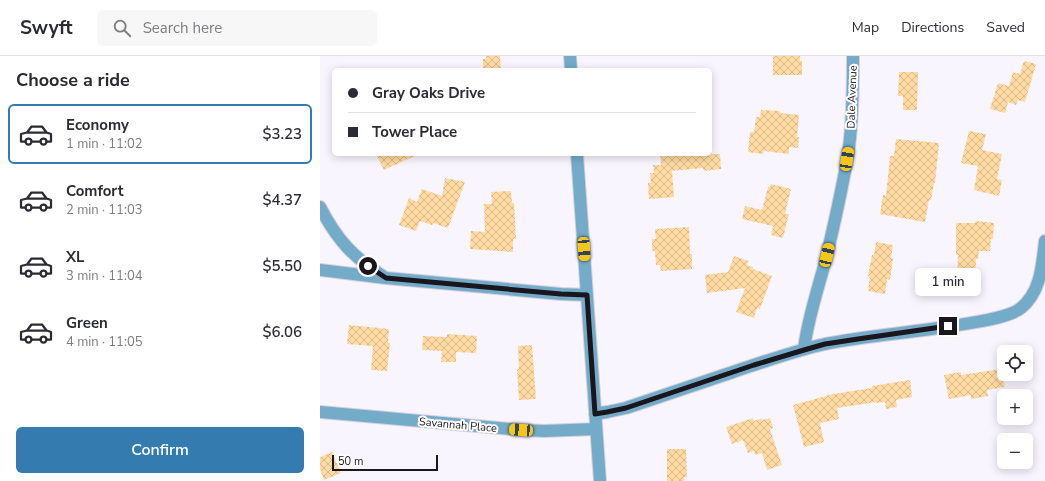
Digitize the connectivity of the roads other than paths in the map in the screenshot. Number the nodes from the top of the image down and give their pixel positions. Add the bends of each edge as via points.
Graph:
1 (570, 56) edge
2 (853, 56) edge
3 (571, 68) edge
4 (577, 156) edge
5 (320, 207) edge
6 (1045, 242) edge
7 (320, 270) edge
8 (386, 278) junction
9 (587, 295) junction
10 (804, 350) junction
11 (320, 412) edge
12 (595, 414) junction
13 (596, 428) junction
14 (600, 481) edge

1 - 3 street
2 - 10 street, Dale Avenue via 849,147
4 - 9 street
5 - 8 street via 349,250
6 - 10 street via 1037,286 1027,303 1014,313 972,322 825,344
7 - 8 street
8 - 9 street
9 - 12 street
10 - 12 street via 626,408
11 - 13 street, Savannah Place via 521,430
12 - 13 street
13 - 14 street

